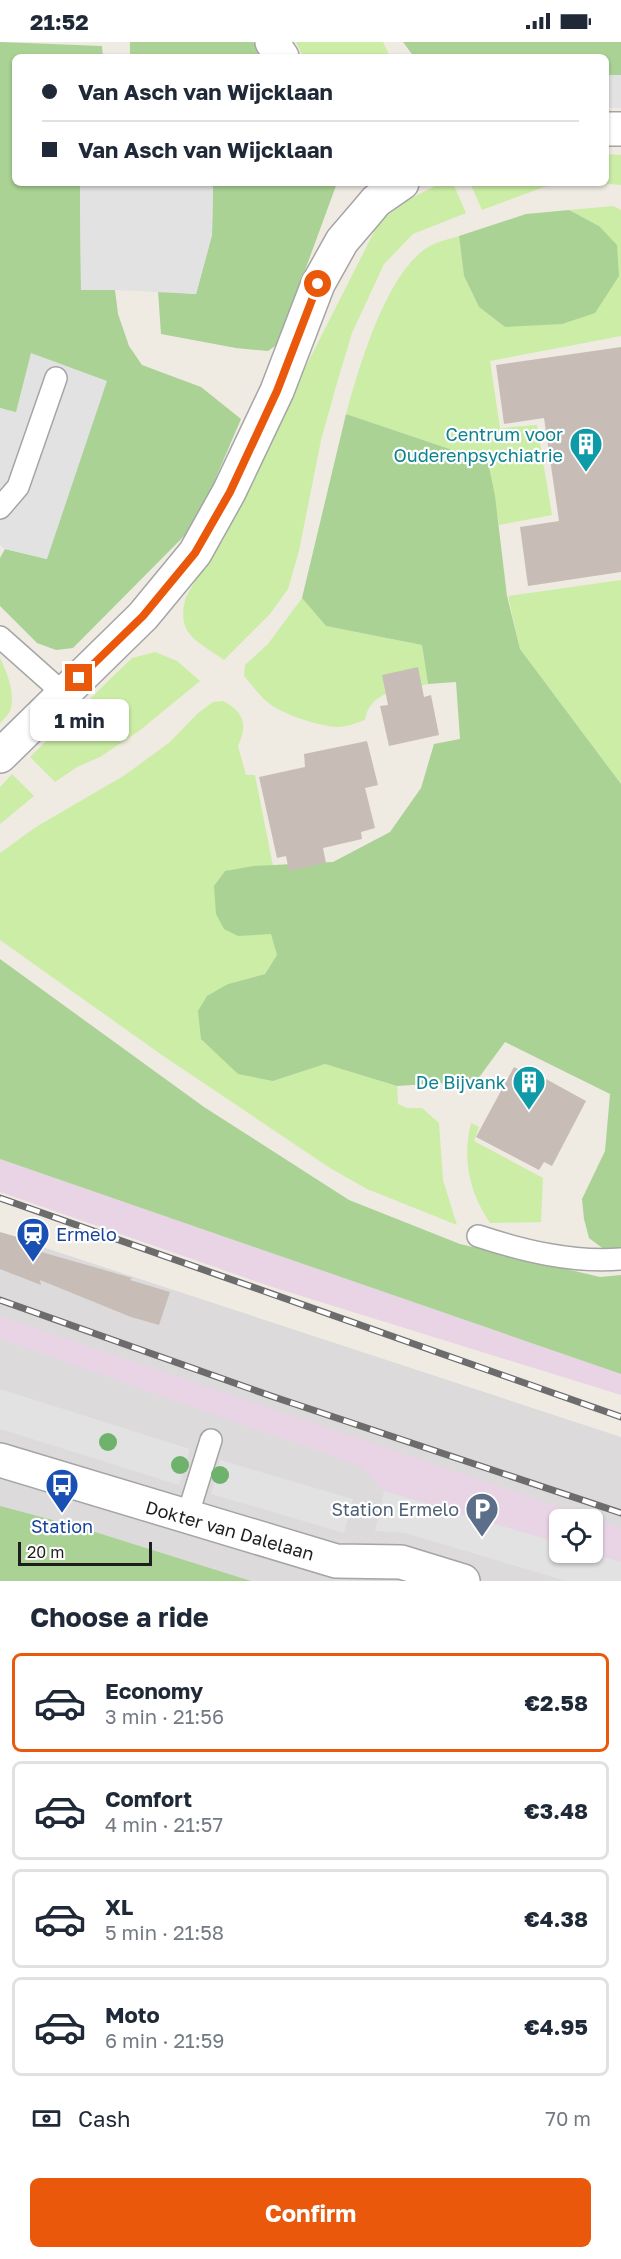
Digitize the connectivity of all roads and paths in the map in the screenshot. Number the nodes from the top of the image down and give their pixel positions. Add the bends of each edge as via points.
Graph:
1 (381, 189) edge
2 (56, 378) dead end
3 (0, 508) edge
4 (0, 637) edge
5 (63, 693) junction
6 (0, 756) edge
7 (478, 1236) dead end
8 (621, 1259) edge
9 (211, 1440) dead end
10 (0, 1460) edge
11 (187, 1517) junction
12 (463, 1581) edge

1 - 5 street via 342,241 318,284 277,391 230,492 195,553 143,616
2 - 3 lane via 18,487
4 - 5 lane
5 - 6 street
7 - 8 lane via 520,1249 604,1261
9 - 11 lane
10 - 11 street, Dokter van Dalelaan
11 - 12 street, Dokter van Dalelaan via 336,1561 401,1562

